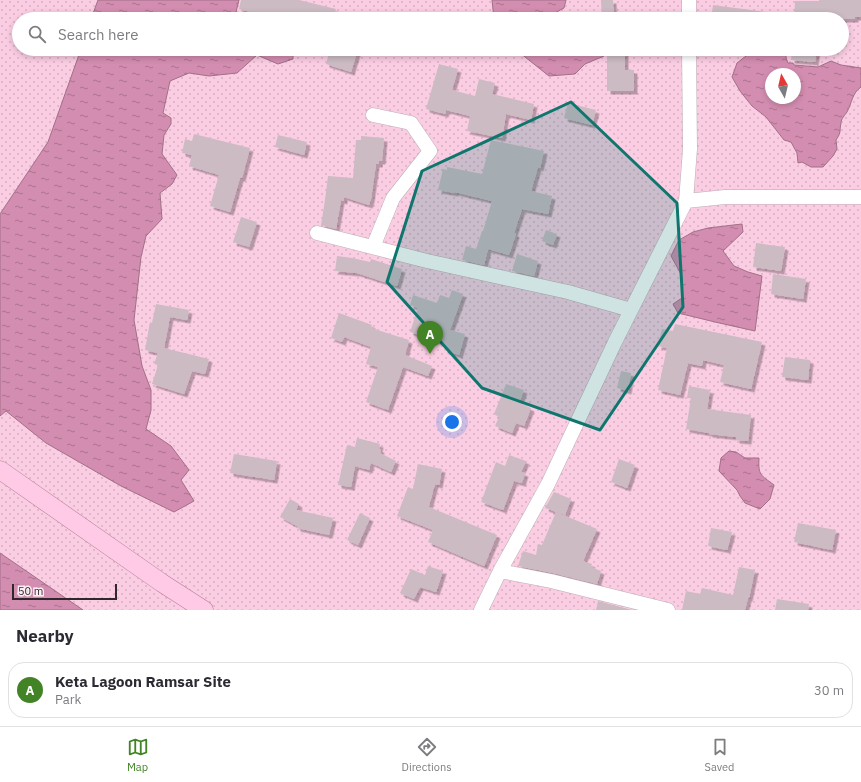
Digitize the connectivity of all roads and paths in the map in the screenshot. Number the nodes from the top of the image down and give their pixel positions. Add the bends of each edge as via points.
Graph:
1 (689, 0) edge
2 (689, 12) edge
3 (689, 56) edge
4 (373, 115) dead end
5 (861, 196) edge
6 (686, 201) junction
7 (317, 233) dead end
8 (373, 247) junction
9 (631, 310) junction
10 (0, 470) edge
11 (500, 570) junction
12 (204, 610) edge
13 (481, 610) edge
14 (668, 610) edge

1 - 2 street
3 - 6 street via 690,149
4 - 8 street via 411,123 430,151 393,198
5 - 6 street via 725,197
6 - 9 street
7 - 8 street
8 - 9 street via 568,292
9 - 11 street via 548,484
10 - 12 main road
11 - 13 street
11 - 14 street

